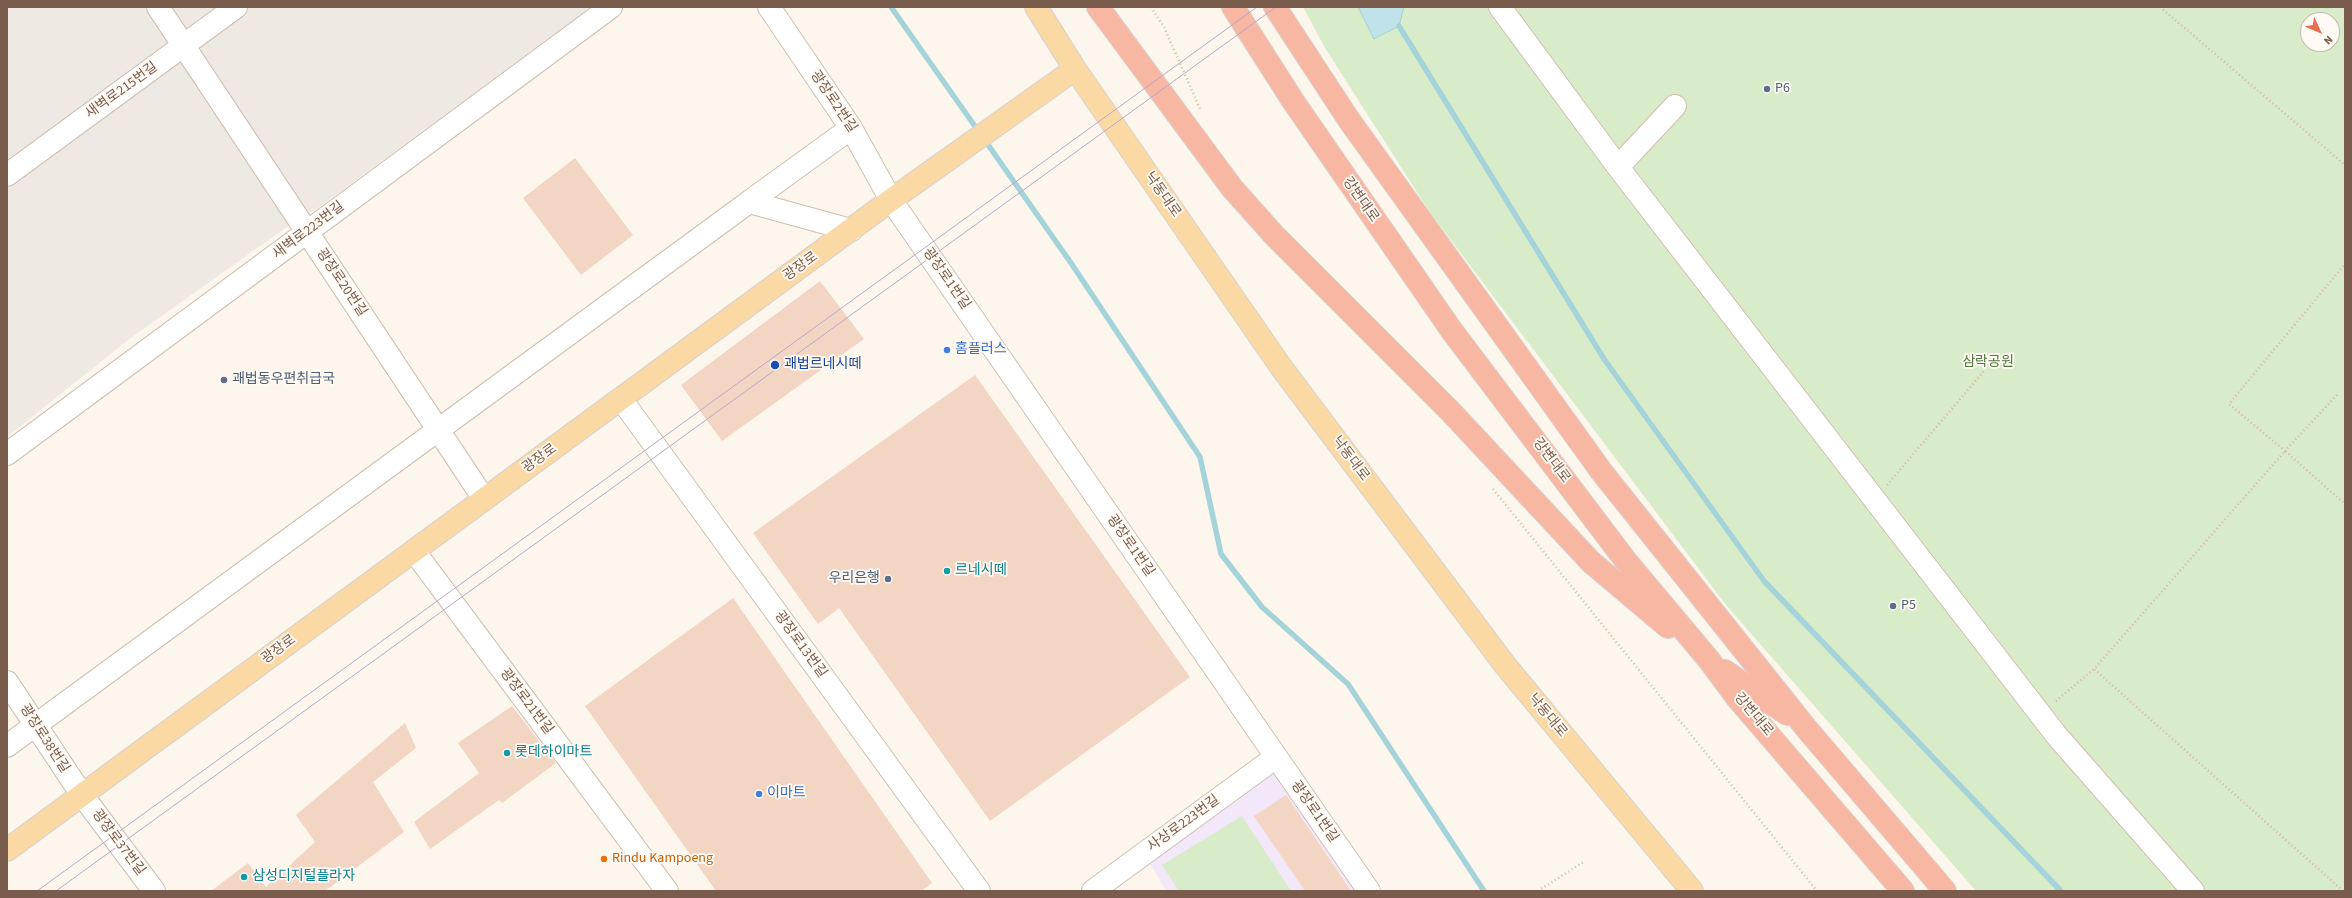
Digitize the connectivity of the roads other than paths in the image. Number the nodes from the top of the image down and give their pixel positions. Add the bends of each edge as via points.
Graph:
1 (158, 7) edge
2 (236, 7) edge
3 (611, 7) edge
4 (769, 7) edge
5 (1036, 7) edge
6 (1098, 7) edge
7 (1233, 7) edge
8 (1274, 7) edge
9 (1500, 7) edge
10 (184, 45) junction
11 (1075, 69) junction
12 (1675, 106) dead end
13 (851, 128) junction
14 (1618, 167) junction
15 (7, 175) edge
16 (900, 194) junction
17 (749, 202) junction
18 (851, 230) junction
19 (308, 232) junction
20 (621, 400) junction
21 (439, 430) junction
22 (7, 454) edge
23 (484, 499) junction
24 (414, 551) junction
25 (1709, 660) junction
26 (7, 682) edge
27 (36, 725) junction
28 (1806, 728) junction
29 (7, 746) edge
30 (1276, 757) junction
31 (82, 796) junction
32 (7, 850) edge
33 (658, 888) edge
34 (154, 891) edge
35 (979, 891) edge
36 (1093, 891) edge
37 (1369, 891) edge
38 (1692, 891) edge
39 (1903, 891) edge
40 (1945, 891) edge
41 (2193, 891) edge

1 - 10 street, 광장로20번길
2 - 10 street, 새벽로215번길
3 - 19 street, 새벽로223번길
4 - 13 street, 광장로2번길
5 - 11 main road, 낙동대로
6 - 25 highway via 1232,188 1274,236 1451,412 1591,562
7 - 25 highway, 강변대로 via 1293,101 1452,331 1626,561
8 - 28 highway via 1349,120 1601,471
9 - 14 street
10 - 15 street, 새벽로215번길
10 - 19 street, 광장로20번길
11 - 16 main road, 광장로
11 - 38 main road, 낙동대로 via 1295,386 1505,665
12 - 14 street
13 - 16 street, 광장로2번길
13 - 17 street
14 - 41 street via 2040,714
16 - 18 main road, 광장로
16 - 30 street, 광장로1번길
17 - 18 street
17 - 21 street
18 - 20 main road, 광장로
19 - 21 street, 광장로20번길
19 - 22 street, 새벽로223번길
20 - 23 main road, 광장로
20 - 35 street, 광장로13번길
21 - 23 street, 광장로20번길
21 - 27 street
23 - 24 main road, 광장로
24 - 31 main road, 광장로
24 - 33 street, 광장로21번길
25 - 28 highway
25 - 39 highway, 강변대로 via 1738,699
26 - 27 street, 광장로38번길
27 - 29 street
27 - 31 street, 광장로38번길
28 - 40 highway
30 - 36 street, 사상로223번길
30 - 37 street, 광장로1번길
31 - 32 main road, 광장로
31 - 34 street, 광장로37번길

